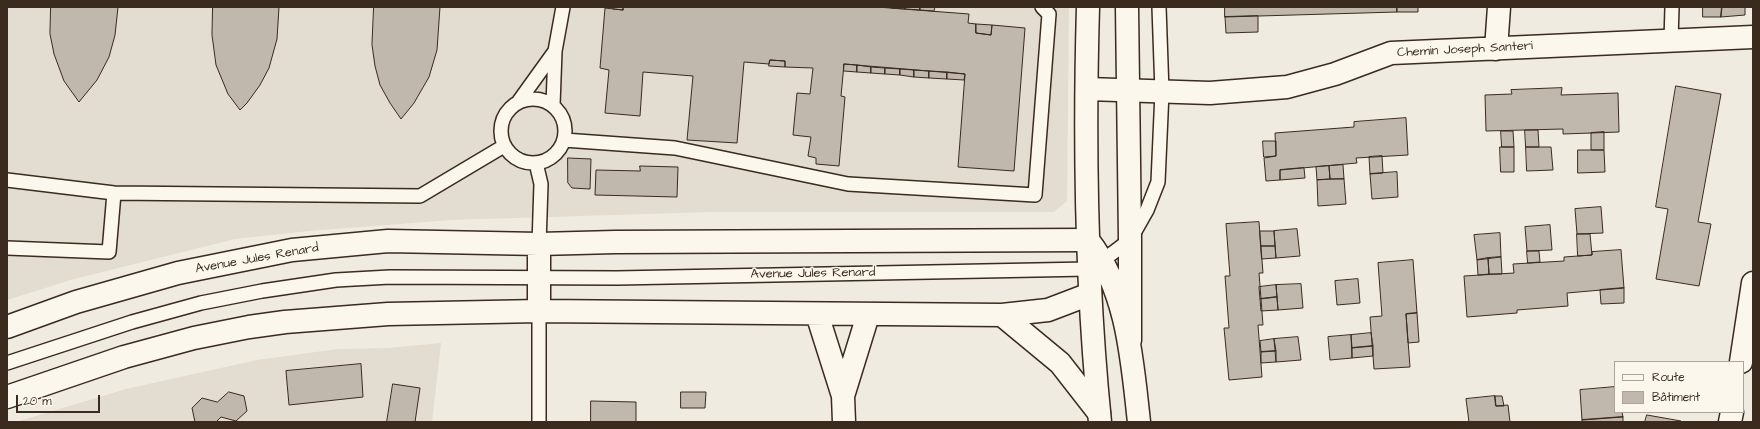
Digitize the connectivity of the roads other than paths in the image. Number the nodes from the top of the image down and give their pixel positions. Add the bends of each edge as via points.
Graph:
1 (563, 7) edge
2 (1042, 7) edge
3 (1088, 7) edge
4 (1127, 7) edge
5 (1159, 7) edge
6 (1499, 7) edge
7 (1672, 7) edge
8 (1753, 37) edge
9 (1671, 41) junction
10 (1496, 49) junction
11 (554, 51) junction
12 (1087, 89) junction
13 (1128, 90) junction
14 (1162, 92) junction
15 (519, 101) junction
16 (553, 105) junction
17 (564, 140) junction
18 (504, 146) junction
19 (536, 163) junction
20 (7, 180) edge
21 (114, 193) junction
22 (1088, 240) junction
23 (1130, 240) junction
24 (539, 244) junction
25 (7, 248) edge
26 (538, 278) junction
27 (1101, 279) junction
28 (1753, 283) edge
29 (539, 311) junction
30 (817, 314) junction
31 (868, 315) junction
32 (1002, 315) junction
33 (7, 327) edge
34 (1130, 340) junction
35 (1741, 361) edge
36 (7, 363) edge
37 (844, 396) junction
38 (7, 397) edge
39 (1099, 418) edge
40 (539, 422) edge
41 (844, 422) edge
42 (1139, 422) edge

1 - 11 lane
2 - 17 lane via 1049,14 1035,195 848,184 675,148
3 - 12 street
4 - 13 street
5 - 14 lane
6 - 10 street
7 - 9 lane
8 - 9 street, Chemin Joseph Santeri
9 - 10 street, Chemin Joseph Santeri
10 - 14 street, Chemin Joseph Santeri via 1391,53 1335,74 1287,87 1210,93
11 - 15 lane
11 - 16 lane
12 - 13 street, Chemin Joseph Santeri
12 - 22 street
13 - 14 street, Chemin Joseph Santeri
13 - 23 street
14 - 23 lane via 1158,182 1147,210
15 - 16 lane via 536,98
15 - 18 lane via 510,107 500,125
16 - 17 lane via 564,121
17 - 19 lane via 553,156
18 - 19 lane via 509,154 517,159
18 - 21 lane via 420,196
19 - 24 lane via 541,184
20 - 21 lane
21 - 25 lane via 109,252
22 - 24 street, Avenue Jules Renard
22 - 27 street
23 - 27 street
23 - 34 street
24 - 26 street
24 - 33 street, Avenue Jules Renard via 388,241 292,250 178,273 76,302
26 - 27 lane, Avenue Jules Renard
26 - 29 street
26 - 36 lane, Avenue Jules Renard via 390,277 336,280 262,291 132,322
27 - 32 street via 1048,310
27 - 34 street
27 - 39 street
28 - 35 street
29 - 30 street
29 - 38 street via 388,314 249,327 194,338 124,357
29 - 40 lane
30 - 31 street
30 - 37 street
31 - 32 street
31 - 37 street
32 - 39 street via 1060,363
34 - 42 street
37 - 41 street

